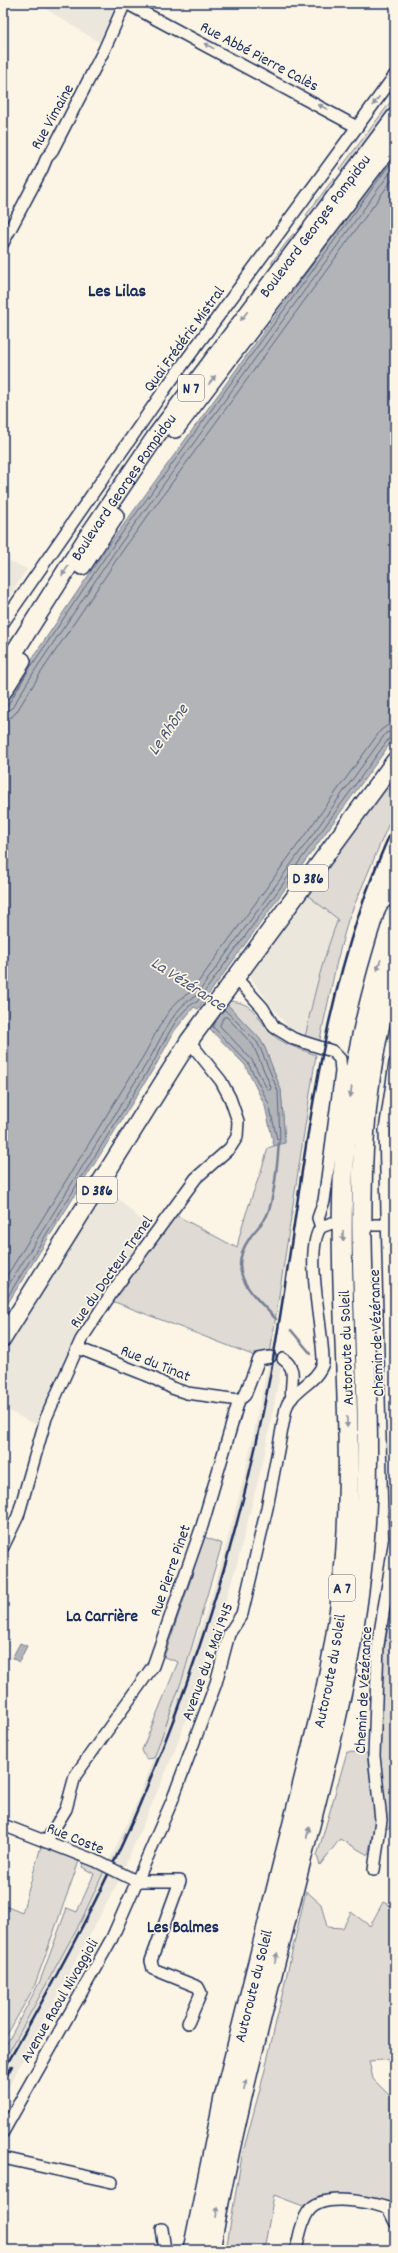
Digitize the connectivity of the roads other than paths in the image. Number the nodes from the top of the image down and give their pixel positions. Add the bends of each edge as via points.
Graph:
1 (126, 3) edge
2 (395, 75) edge
3 (395, 117) edge
4 (357, 127) junction
5 (395, 139) edge
6 (3, 243) edge
7 (3, 623) edge
8 (3, 670) edge
9 (3, 691) edge
10 (395, 761) edge
11 (395, 915) edge
12 (395, 970) edge
13 (235, 977) junction
14 (193, 1035) junction
15 (395, 1063) edge
16 (332, 1223) dead end
17 (374, 1225) dead end
18 (387, 1225) junction
19 (321, 1226) junction
20 (3, 1338) edge
21 (78, 1348) junction
22 (270, 1357) dead end
23 (283, 1359) dead end
24 (292, 1398) junction
25 (239, 1400) junction
26 (3, 1547) edge
27 (3, 1825) edge
28 (46, 1842) junction
29 (374, 1870) dead end
30 (132, 1879) junction
31 (188, 2023) dead end
32 (3, 2132) edge
33 (3, 2158) edge
34 (112, 2182) dead end
35 (395, 2222) edge
36 (162, 2229) dead end
37 (165, 2250) edge
38 (193, 2250) edge
39 (210, 2250) edge
40 (296, 2250) edge

4 -> 1 street, Rue Abbé Pierre Calès
1 - 6 street, Rue Vimaine
2 -> 4 street, Quai Frédéric Mistral
3 -> 8 main road, Boulevard Georges Pompidou / N 7 via 156,436 86,539
4 - 7 street, Quai Frédéric Mistral via 165,389
9 -> 5 main road, Boulevard Georges Pompidou / N 7 via 85,561 165,443
10 - 13 main road, D 386
11 -> 38 highway, Autoroute du Soleil / A 7 via 365,1016 354,1070 344,1160 343,1272 348,1487 346,1539 331,1668 224,2098
39 -> 12 highway, Autoroute du Soleil / A 7 via 240,2102 324,1772 354,1628 362,1569 367,1480 361,1205 363,1159 372,1074
13 - 14 main road, D 386
13 - 19 street via 263,1008 274,1027 283,1034 332,1051 340,1059 341,1072 326,1192 318,1218
14 - 20 main road, D 386
14 - 21 street, Rue du Docteur Trenel via 230,1098 238,1121 236,1137 230,1148 196,1178 113,1291
15 - 18 street, Chemin de Vézérance via 386,1130
16 - 19 street
17 - 18 street
18 - 29 street, Chemin de Vézérance via 393,1388 394,1539 378,1645 374,1756 381,1820
19 - 24 street via 315,1240 314,1258 323,1363 321,1370
21 - 25 street, Rue du Tinat via 187,1393
21 - 26 street, Rue du Docteur Trenel via 46,1418 18,1516
22 - 25 street via 259,1359 245,1395
23 - 24 street via 289,1363 293,1372 290,1390
24 - 30 street, Avenue du 8 Mai 1945 via 286,1408 267,1508 242,1614 229,1634 216,1683 172,1801
25 - 28 street, Rue Pierre Pinet via 202,1526 154,1666 75,1776 66,1809
27 - 28 street, Rue Coste
28 - 30 street, Rue Coste, bridge
30 - 31 street via 180,1881 151,1961 153,1969 198,1987 200,1993
30 - 32 street, Avenue Raoul Nivaggioli via 105,1952
33 - 34 street
35 - 40 street via 388,2208 351,2201 320,2202 306,2215
36 - 37 street

